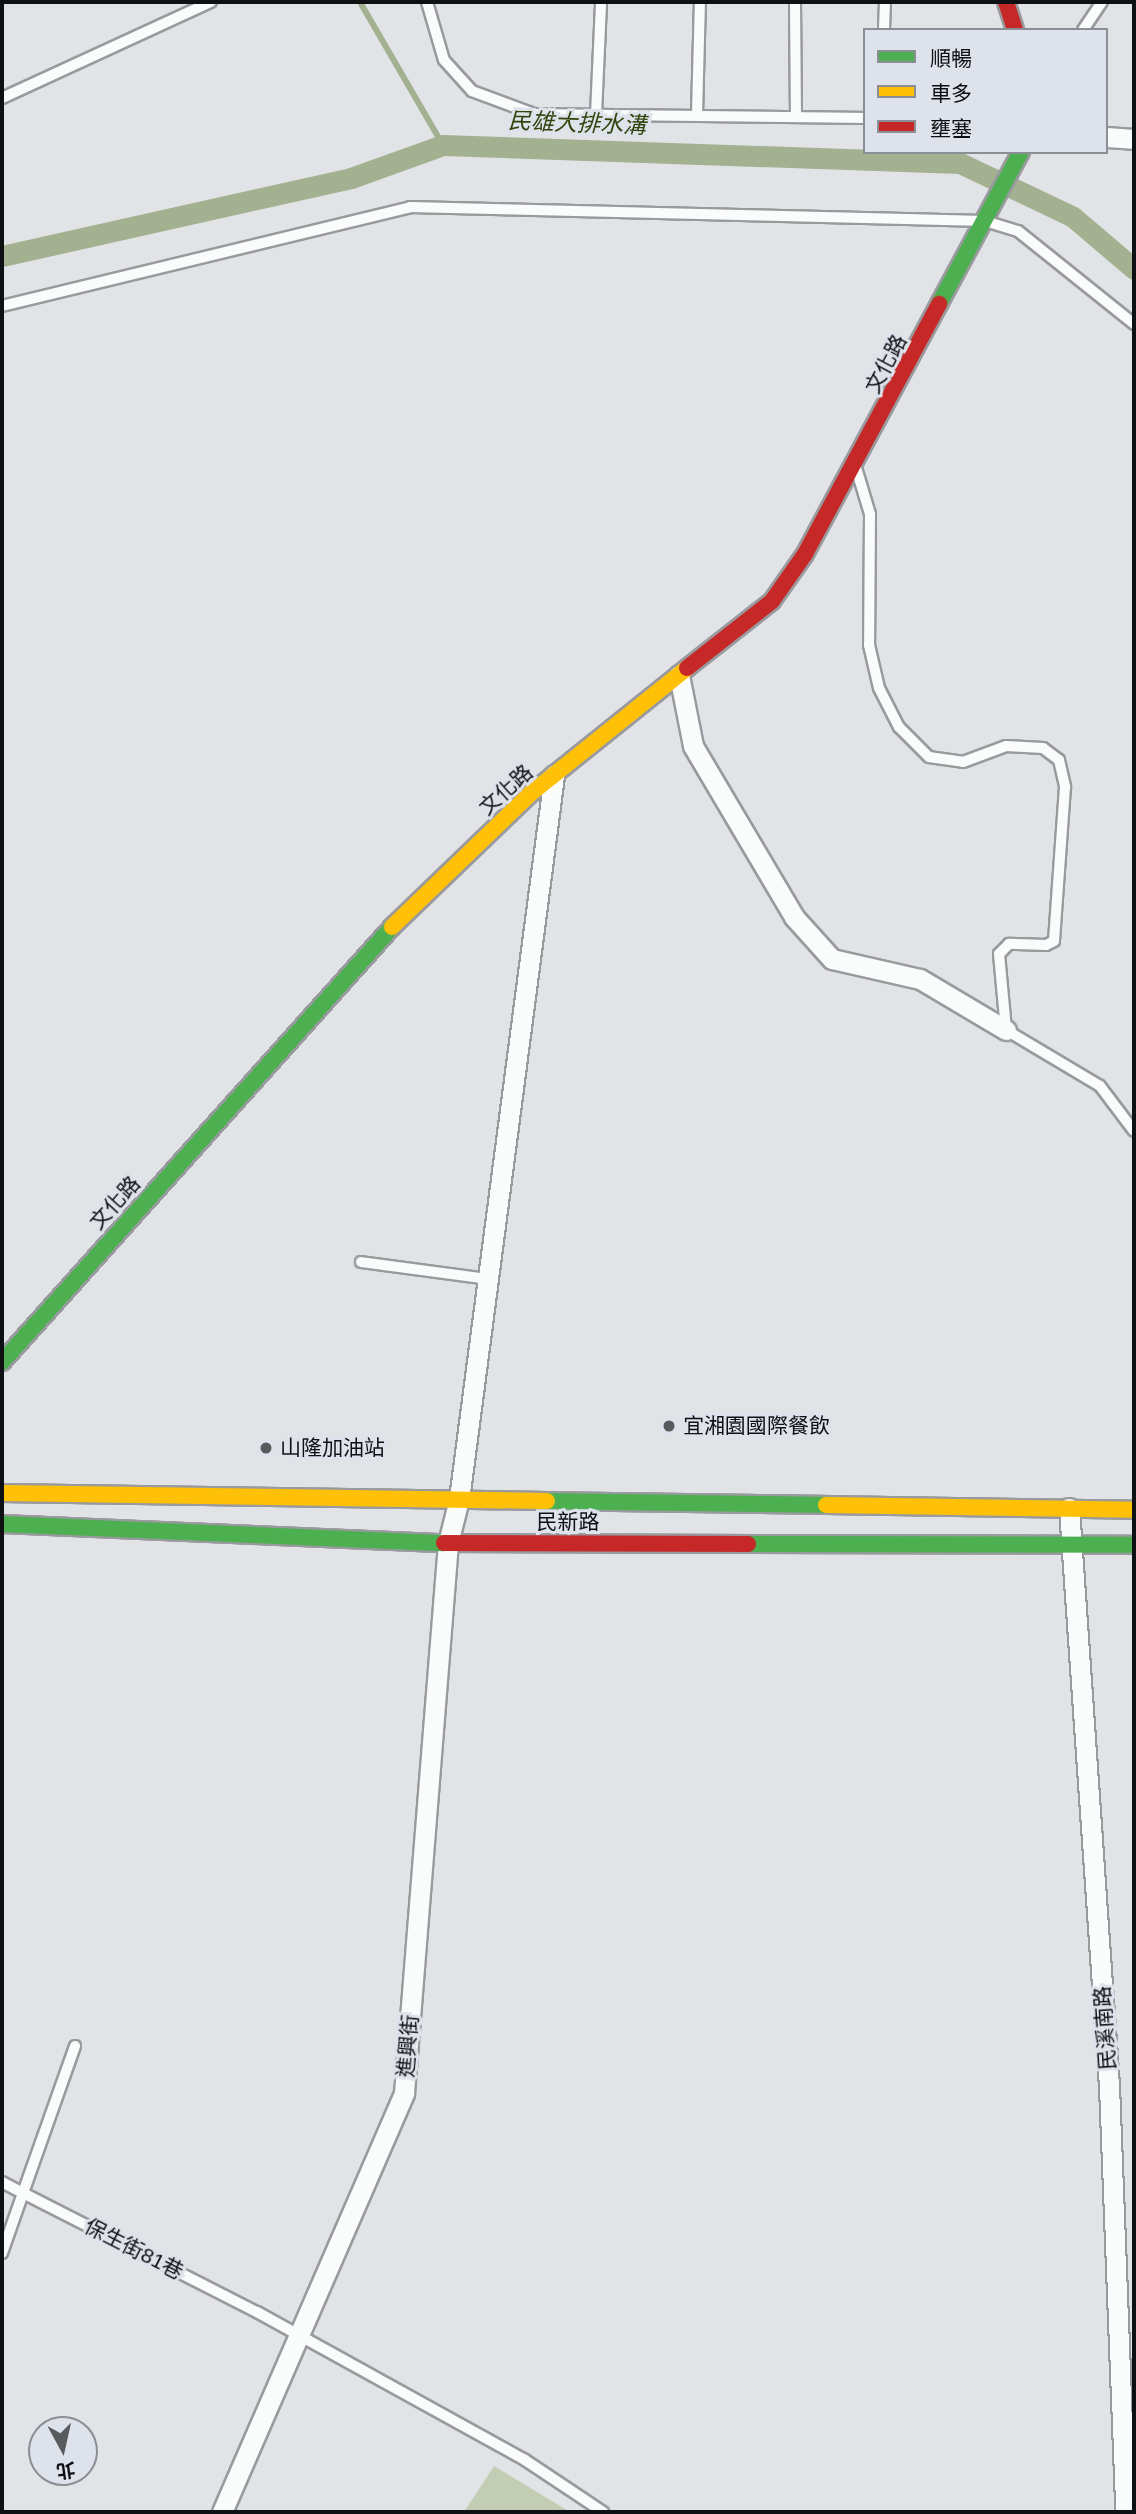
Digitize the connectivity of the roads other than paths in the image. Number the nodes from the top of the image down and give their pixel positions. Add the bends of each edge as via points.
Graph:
1 (211, 2) edge
2 (427, 2) edge
3 (601, 2) edge
4 (700, 2) edge
5 (794, 2) edge
6 (885, 2) edge
7 (1006, 2) edge
8 (1102, 2) edge
9 (884, 28) edge
10 (1014, 28) edge
11 (1084, 28) edge
12 (2, 98) edge
13 (596, 114) junction
14 (697, 114) junction
15 (796, 114) junction
16 (863, 118) edge
17 (1108, 137) edge
18 (1134, 139) edge
19 (1020, 156) edge
20 (985, 221) junction
21 (2, 306) edge
22 (1134, 324) edge
23 (855, 463) junction
24 (679, 675) junction
25 (554, 775) junction
26 (1006, 1030) junction
27 (1134, 1131) edge
28 (360, 1262) dead end
29 (488, 1279) junction
30 (2, 1362) edge
31 (2, 1493) edge
32 (459, 1499) junction
33 (1069, 1508) junction
34 (1134, 1510) edge
35 (2, 1524) edge
36 (448, 1543) junction
37 (1070, 1544) junction
38 (1134, 1545) edge
39 (75, 2046) dead end
40 (2, 2182) edge
41 (23, 2193) junction
42 (2, 2253) edge
43 (300, 2339) junction
44 (222, 2512) edge
45 (603, 2512) edge
46 (1125, 2512) edge

1 - 12 lane
2 - 13 lane via 444,60 472,91 534,114
3 - 13 lane
4 - 14 lane
5 - 15 lane
6 - 9 lane
7 - 10 main road
8 - 11 lane
13 - 14 lane
14 - 15 lane
15 - 16 lane
17 - 18 street
19 - 20 main road, 文化路
20 - 21 lane via 410,207
20 - 22 lane via 1018,230
20 - 23 main road, 文化路
23 - 24 main road, 文化路 via 805,554 772,601
23 - 26 lane via 870,514 869,645 879,688 899,727 929,757 963,762 1006,746 1043,748 1059,760 1065,787 1054,941 1009,944 999,954
24 - 25 main road, 文化路
24 - 26 street via 693,746 794,917 832,959 920,979
25 - 29 street, 進興街
25 - 30 main road, 文化路 via 371,947
26 - 27 lane via 1100,1086
28 - 29 lane
29 - 32 street, 進興街
31 - 32 main road, 民新路
32 - 33 main road, 民新路
32 - 36 street, 進興街
33 - 34 main road, 民新路
33 - 37 street, 民溪南路
35 - 36 main road, 民新路
36 - 37 main road, 民新路
36 - 43 street, 進興街 via 404,2093
37 - 38 main road, 民新路
37 - 46 street, 民溪南路 via 1109,2086
39 - 41 lane
40 - 41 lane, 保生街81巷
41 - 42 lane
41 - 43 lane, 保生街81巷
43 - 44 street, 進興街
43 - 45 lane, 保生街81巷 via 525,2460

